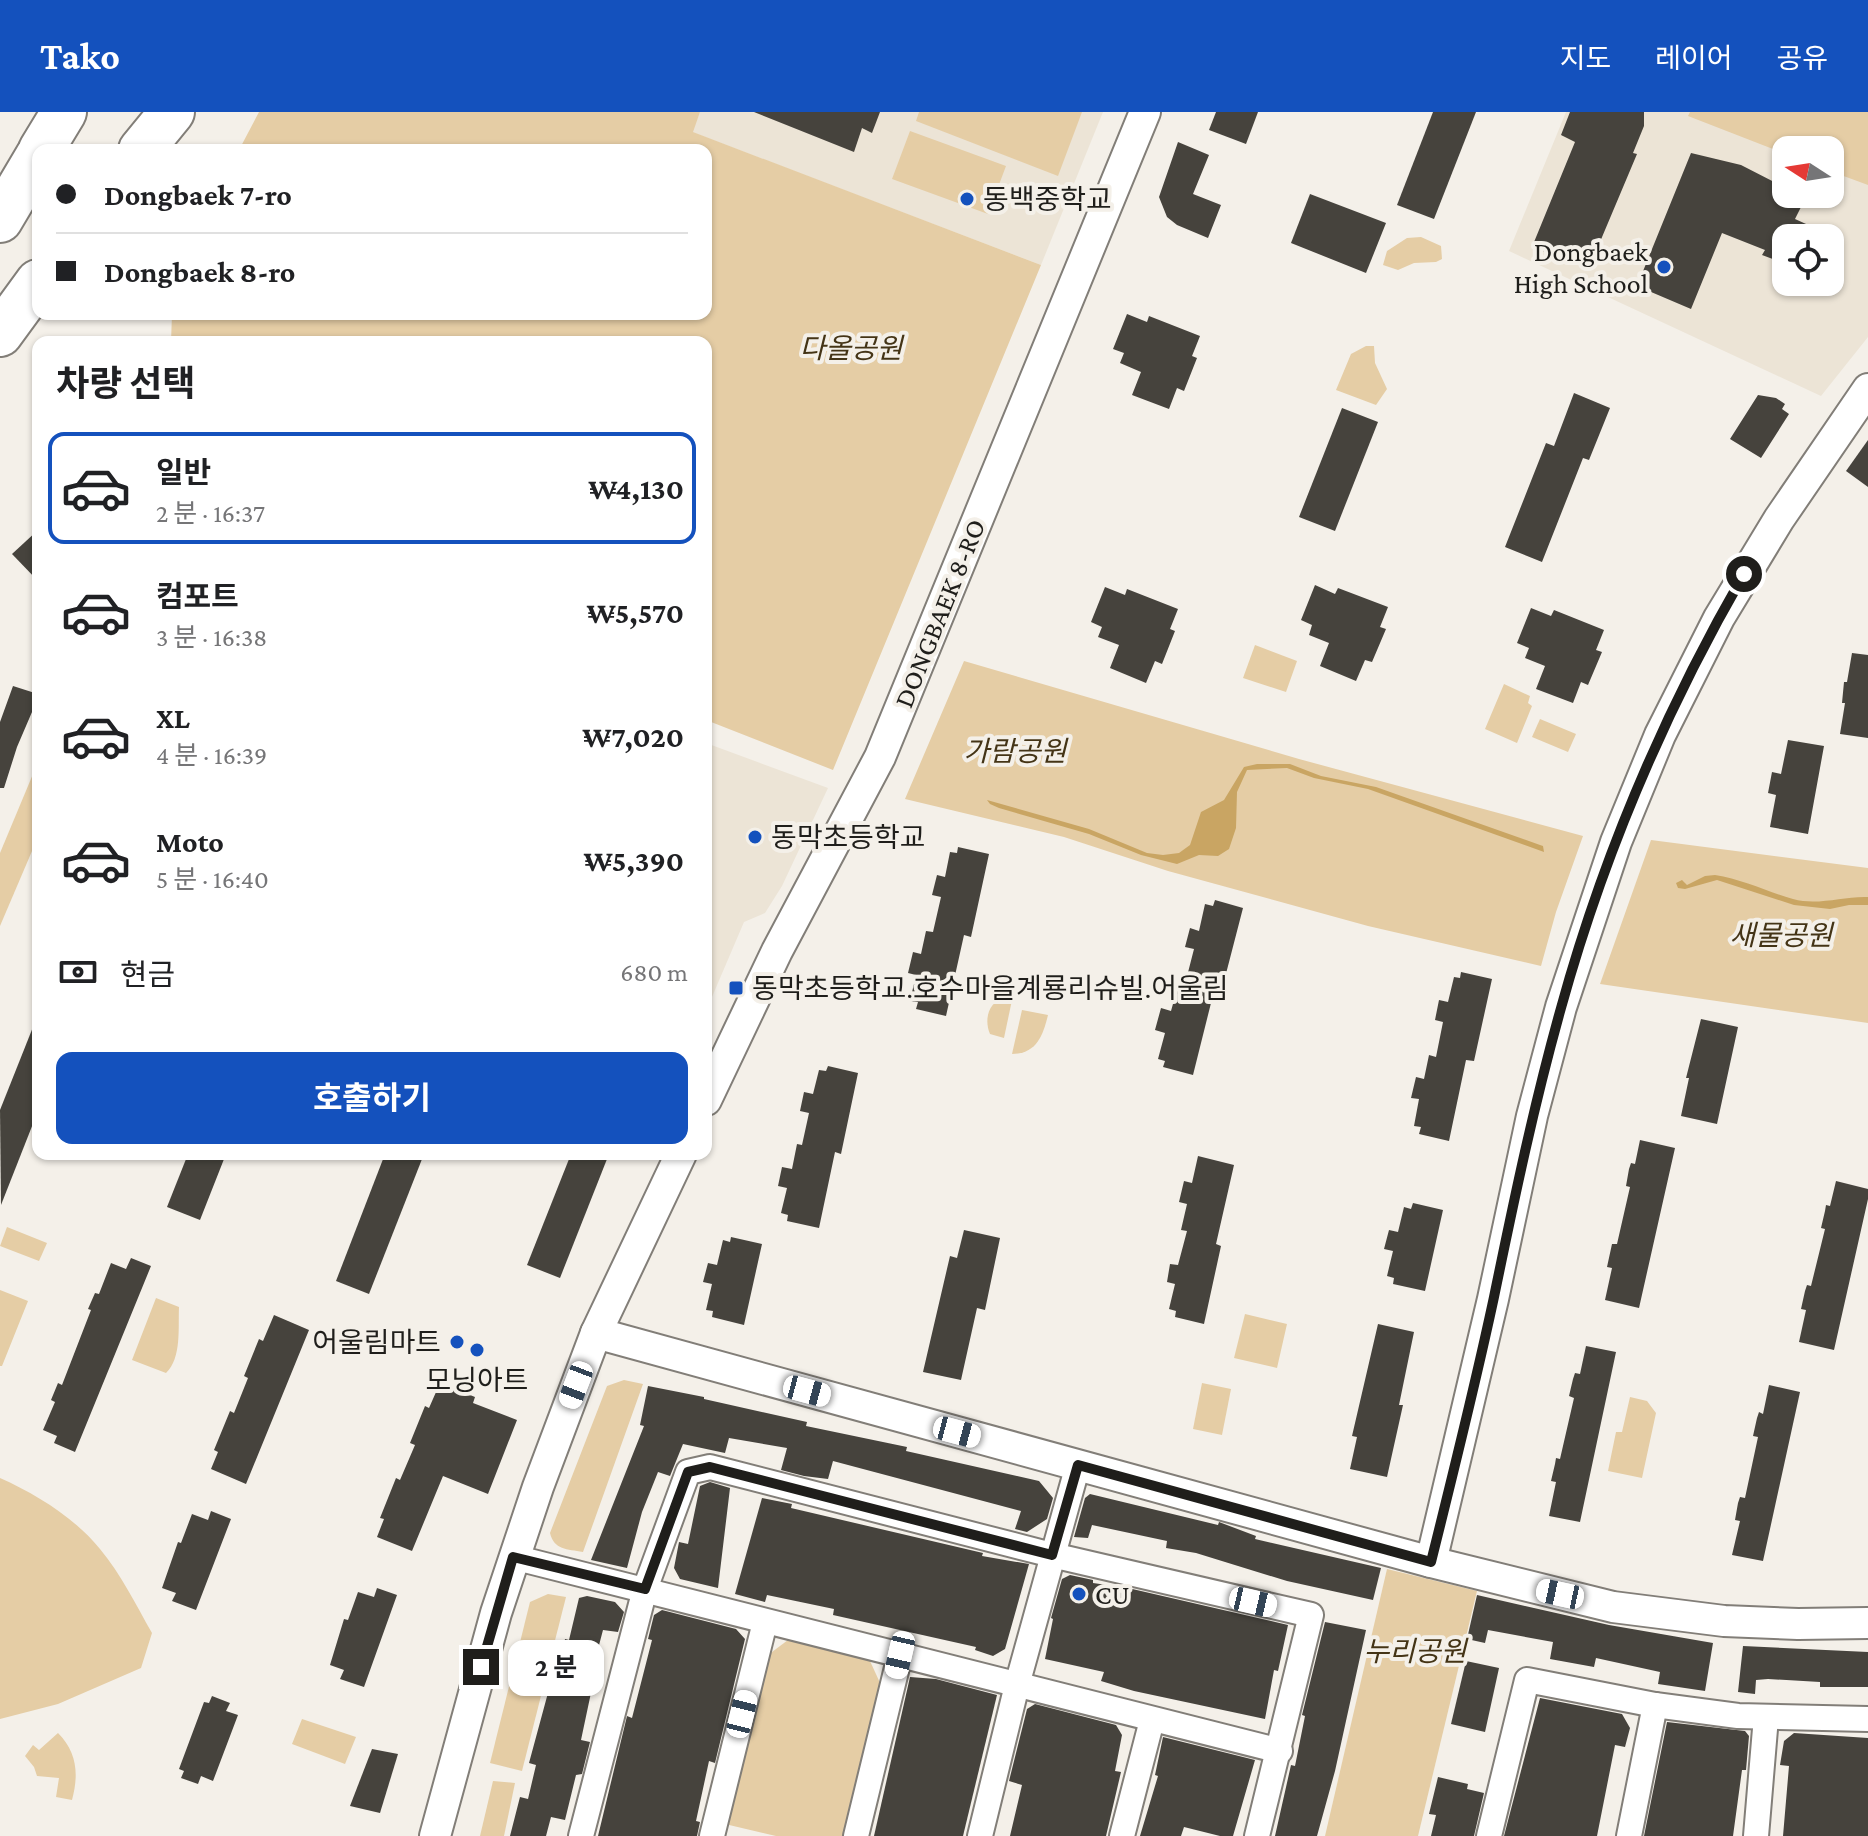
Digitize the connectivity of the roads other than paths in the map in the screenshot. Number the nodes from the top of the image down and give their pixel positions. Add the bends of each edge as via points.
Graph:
1 (64, 112) edge
2 (172, 112) edge
3 (1145, 112) edge
4 (45, 144) edge
5 (146, 144) edge
6 (32, 166) edge
7 (0, 220) edge
8 (32, 290) edge
9 (0, 334) edge
10 (1868, 389) edge
11 (712, 1087) edge
12 (678, 1160) edge
13 (596, 1333) junction
14 (1078, 1465) junction
15 (1052, 1555) junction
16 (513, 1557) junction
17 (1431, 1562) junction
18 (645, 1589) junction
19 (765, 1622) junction
20 (1868, 1623) edge
21 (900, 1655) junction
22 (1017, 1685) junction
23 (1655, 1705) junction
24 (1766, 1717) junction
25 (1868, 1719) edge
26 (1152, 1720) junction
27 (1280, 1751) junction
28 (435, 1836) edge
29 (581, 1836) edge
30 (712, 1836) edge
31 (856, 1836) edge
32 (980, 1836) edge
33 (1122, 1836) edge
34 (1257, 1836) edge
35 (1489, 1836) edge
36 (1629, 1836) edge
37 (1756, 1836) edge

1 - 4 highway
2 - 5 highway
3 - 11 street, DONGBAEK 8-RO via 880,757
6 - 7 highway
8 - 9 highway
10 - 17 street via 1719,618 1660,735 1613,850 1532,1116
12 - 13 street
13 - 14 street
13 - 16 street
14 - 15 street
14 - 17 street
15 - 18 street via 710,1467 688,1472
15 - 22 street
15 - 27 street via 1311,1615
16 - 18 street
16 - 28 street
17 - 20 street via 1650,1613 1757,1623
18 - 19 street
18 - 29 street
19 - 21 street
19 - 30 street
21 - 22 street
21 - 31 street
22 - 26 street
22 - 32 street
23 - 24 street
23 - 35 street via 1527,1680
23 - 36 street
24 - 25 street
24 - 37 street
26 - 27 street
26 - 33 street
27 - 34 street

